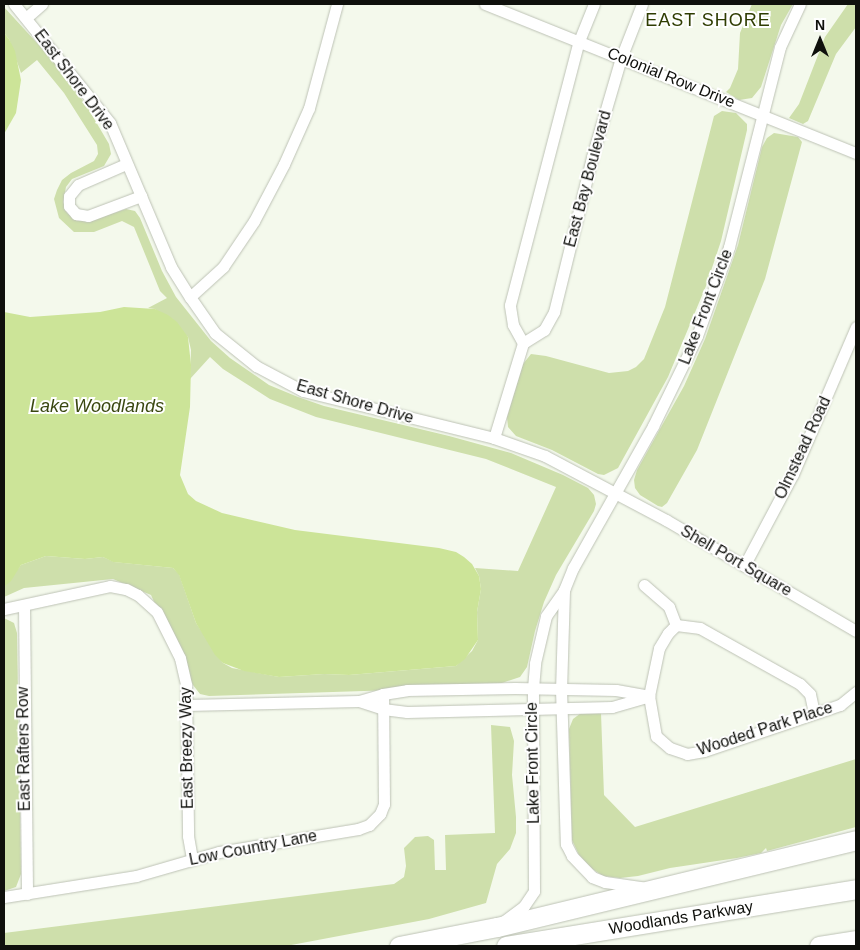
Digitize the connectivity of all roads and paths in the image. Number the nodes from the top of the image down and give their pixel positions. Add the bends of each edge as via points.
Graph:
1 (14, 4) edge
2 (42, 4) edge
3 (337, 4) edge
4 (485, 4) edge
5 (594, 4) edge
6 (642, 4) edge
7 (800, 4) edge
8 (27, 17) junction
9 (578, 41) junction
10 (622, 58) junction
11 (762, 116) junction
12 (856, 152) edge
13 (126, 164) junction
14 (141, 196) junction
15 (190, 297) junction
16 (856, 326) edge
17 (523, 343) junction
18 (494, 438) junction
19 (614, 494) junction
20 (744, 566) junction
21 (644, 586) dead end
22 (564, 590) junction
23 (24, 605) junction
24 (4, 609) edge
25 (676, 626) junction
26 (856, 631) edge
27 (533, 688) junction
28 (561, 689) junction
29 (856, 692) edge
30 (383, 694) junction
31 (649, 696) junction
32 (359, 701) junction
33 (187, 705) junction
34 (562, 708) junction
35 (383, 709) junction
36 (532, 709) junction
37 (814, 713) junction
38 (856, 840) edge
39 (192, 858) junction
40 (650, 888) junction
41 (856, 889) edge
42 (27, 894) junction
43 (4, 897) edge
44 (497, 927) junction
45 (856, 940) edge
46 (399, 946) edge
47 (506, 946) edge
48 (819, 946) edge

1 - 8 street, East Shore Drive
2 - 8 street
3 - 15 street via 308,108 284,164 254,221 223,268
4 - 9 street, Colonial Row Drive
5 - 9 street
6 - 10 street, East Bay Boulevard
7 - 11 street, Lake Front Circle via 780,47
8 - 13 street, East Shore Drive via 110,123
9 - 10 street, Colonial Row Drive
9 - 17 street via 510,305 513,325
10 - 11 street, Colonial Row Drive
10 - 17 street, East Bay Boulevard via 592,157 554,312 544,330
11 - 12 street, Colonial Row Drive
11 - 19 street, Lake Front Circle via 729,247 697,336 661,411
13 - 14 street, East Shore Drive
13 - 14 street via 78,185 69,196 69,206 76,214 88,216
14 - 15 street, East Shore Drive via 171,266
15 - 18 street, East Shore Drive via 216,333 256,366 303,391
16 - 20 street, Olmstead Road via 794,474
17 - 18 street
18 - 19 street, East Shore Drive via 545,456
19 - 20 street, Shell Port Square
19 - 22 street, Lake Front Circle
20 - 26 street, Shell Port Square
21 - 25 street via 669,607
22 - 27 street, Lake Front Circle via 546,616
22 - 28 street, Lake Front Circle
23 - 24 street
23 - 33 street, East Breezy Way via 95,587 110,586 138,595 157,612 184,670
23 - 42 street, East Rafters Row
25 - 31 street via 659,648
25 - 37 street via 700,628 800,684 810,694
27 - 28 street
27 - 30 street via 407,690
27 - 36 street, Lake Front Circle
28 - 31 street via 616,690
28 - 34 street, Lake Front Circle
29 - 37 street, Wooded Park Place via 840,705
30 - 32 street
30 - 35 street, Low Country Lane
31 - 34 street via 612,707
31 - 37 street, Wooded Park Place via 656,736 670,748 688,754
32 - 33 street
32 - 35 street
33 - 39 street, East Breezy Way via 188,836
34 - 36 street
34 - 40 street, Lake Front Circle via 566,844 572,856 592,877
35 - 36 street via 407,712
35 - 39 street, Low Country Lane via 384,804 375,820 358,829
36 - 44 street, Lake Front Circle via 534,891 524,906
38 - 40 main road
39 - 42 street, Low Country Lane via 136,876
40 - 44 main road
41 - 47 main road, Woodlands Parkway
42 - 43 street, Low Country Lane
44 - 46 main road
45 - 48 main road

